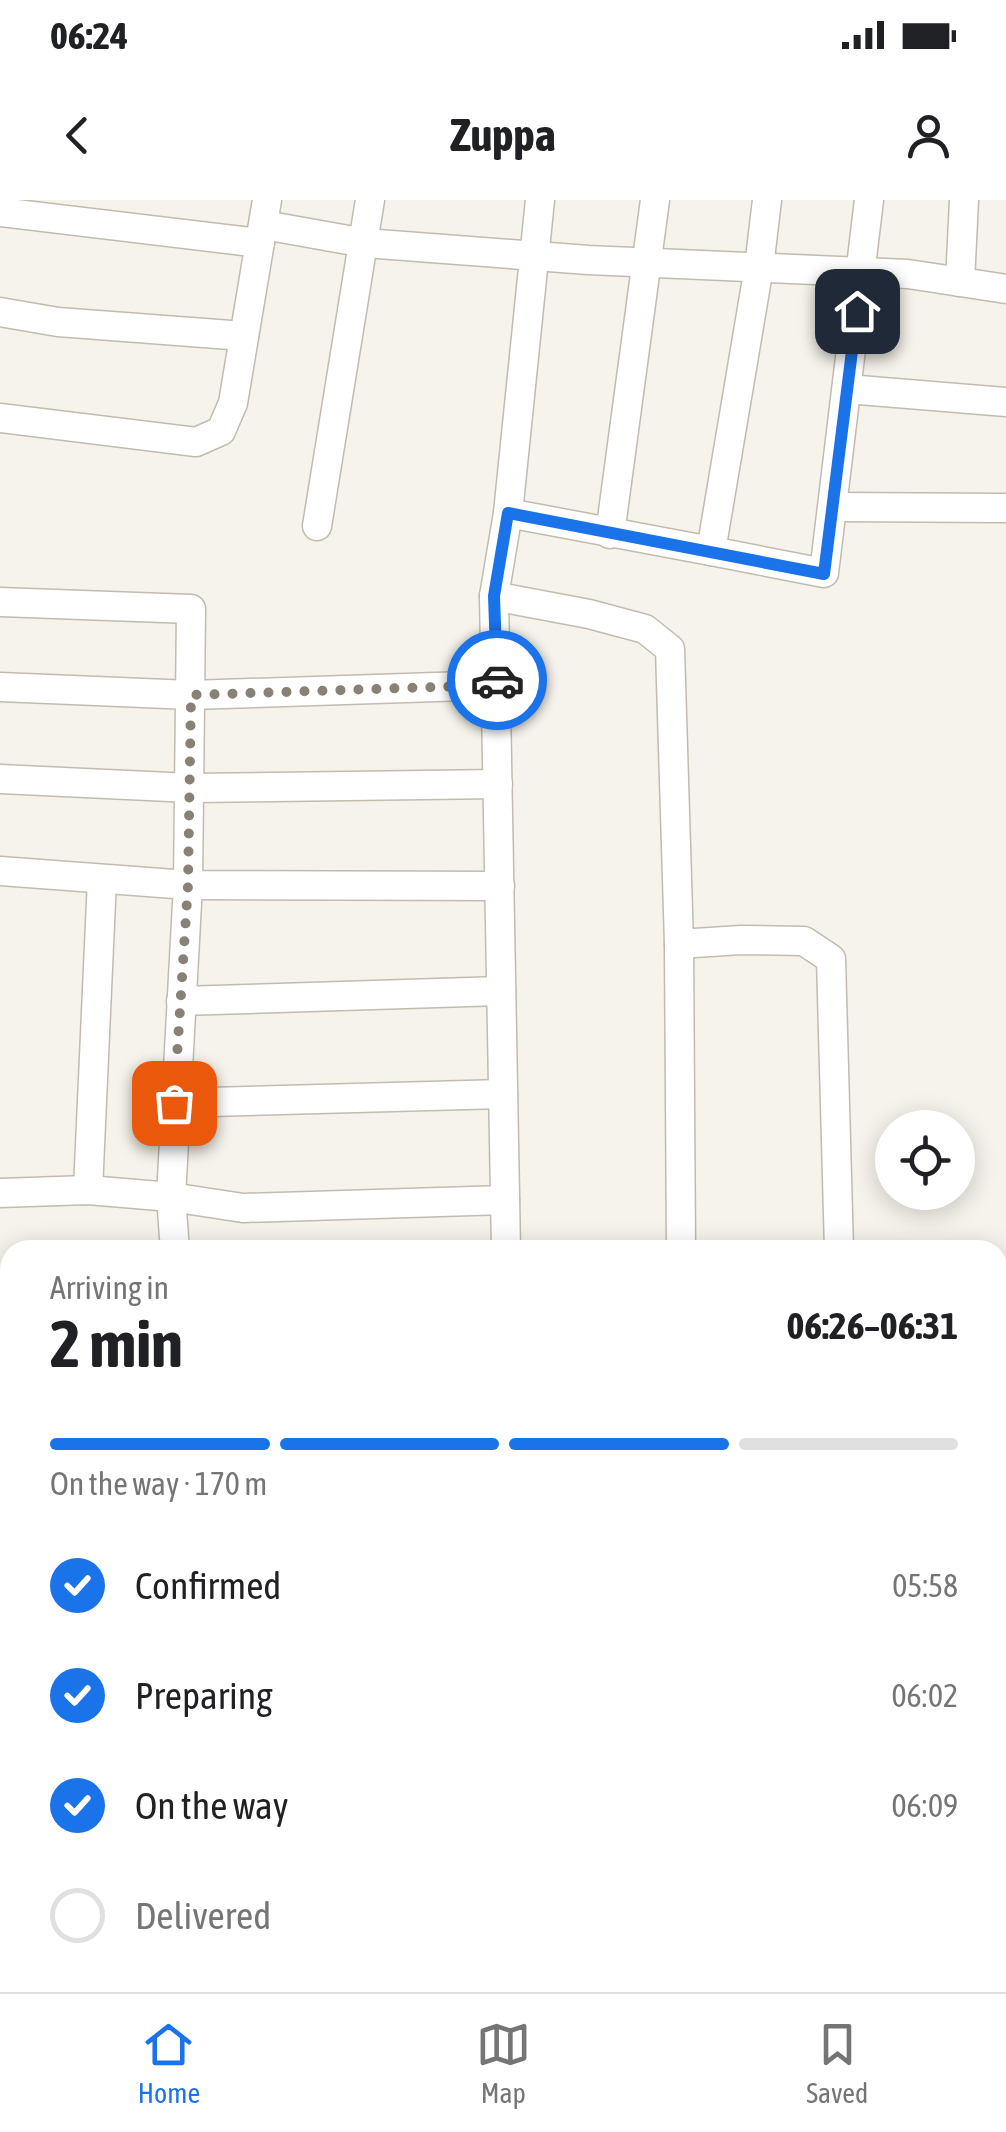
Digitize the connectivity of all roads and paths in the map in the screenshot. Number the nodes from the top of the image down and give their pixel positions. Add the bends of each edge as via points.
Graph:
1 (370, 200) edge
2 (540, 200) edge
3 (655, 200) edge
4 (767, 200) edge
5 (868, 200) edge
6 (964, 200) edge
7 (0, 212) edge
8 (264, 223) edge
9 (365, 243) junction
10 (534, 255) junction
11 (648, 263) junction
12 (759, 268) junction
13 (862, 272) junction
14 (960, 282) junction
15 (1006, 289) edge
16 (0, 312) edge
17 (244, 336) junction
18 (847, 389) junction
19 (1006, 402) edge
20 (0, 418) edge
21 (833, 507) junction
22 (1006, 508) edge
23 (508, 513) junction
24 (317, 526) dead end
25 (610, 534) junction
26 (712, 551) junction
27 (494, 596) junction
28 (0, 602) edge
29 (498, 685) junction
30 (0, 687) edge
31 (191, 695) junction
32 (0, 779) edge
33 (498, 784) junction
34 (191, 788) junction
35 (0, 871) edge
36 (102, 878) junction
37 (188, 885) junction
38 (500, 886) junction
39 (679, 944) junction
40 (501, 991) junction
41 (181, 1001) junction
42 (503, 1094) junction
43 (174, 1103) junction
44 (88, 1190) junction
45 (0, 1193) edge
46 (171, 1197) junction
47 (506, 1200) junction
48 (173, 1240) edge
49 (506, 1240) edge
50 (681, 1240) edge
51 (840, 1240) edge

1 - 9 street
2 - 10 street
3 - 11 street
4 - 12 street
5 - 13 street
6 - 14 street
7 - 8 street
8 - 9 street
8 - 17 street
9 - 10 street
9 - 24 street
10 - 11 street
10 - 23 street
11 - 12 street
11 - 25 street
12 - 13 street
12 - 26 street
13 - 14 street
13 - 18 street
14 - 15 street
16 - 17 street
17 - 20 street via 233,403 221,431 196,442
18 - 19 street
18 - 21 street
21 - 22 street
21 - 26 street via 824,574
23 - 25 street
23 - 27 street
25 - 26 street
27 - 29 street
27 - 39 street via 645,629 670,649
28 - 31 street via 192,609
29 - 31 street
29 - 33 street
30 - 31 street
31 - 34 street
32 - 34 street
33 - 34 street
33 - 38 street
34 - 37 street
35 - 36 street
36 - 37 street
36 - 44 street
37 - 38 street
37 - 41 street
38 - 40 street
39 - 50 street
39 - 51 street via 804,942 831,959
40 - 41 street
40 - 42 street
41 - 43 street
42 - 43 street
42 - 47 street
43 - 46 street
44 - 45 street
44 - 46 street
46 - 47 street via 243,1208
46 - 48 street
47 - 49 street

